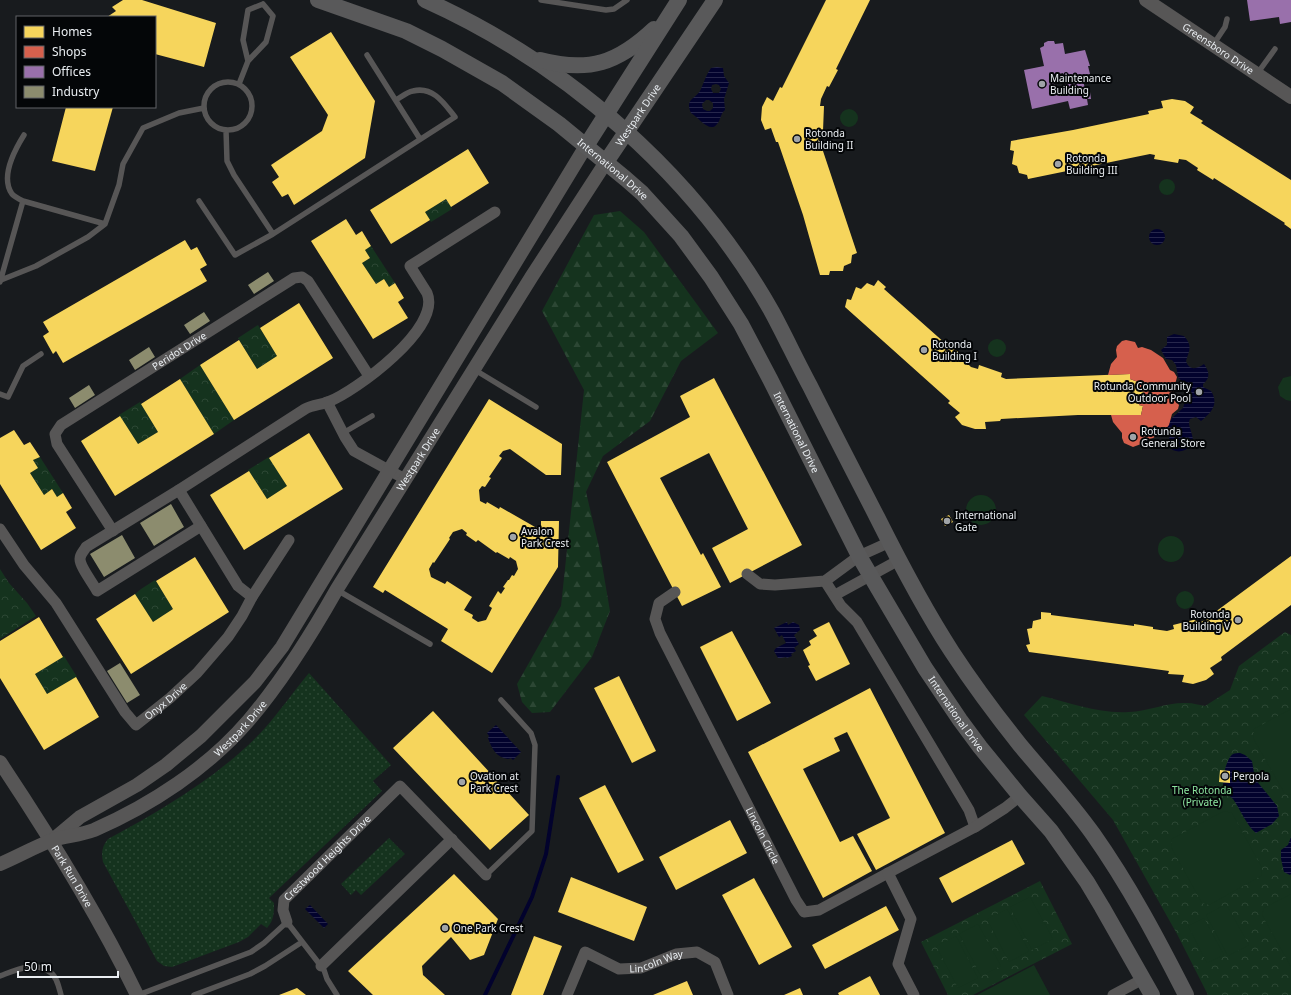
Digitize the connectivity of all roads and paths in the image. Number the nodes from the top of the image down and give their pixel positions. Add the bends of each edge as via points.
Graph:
1 (318, 0) edge
2 (425, 0) edge
3 (541, 0) edge
4 (627, 0) edge
5 (715, 0) edge
6 (1146, 0) edge
7 (264, 2) edge
8 (675, 6) edge
9 (1227, 19) dead end
10 (1213, 45) junction
11 (1275, 48) dead end
12 (367, 55) dead end
13 (529, 57) junction
14 (248, 61) junction
15 (1257, 74) junction
16 (239, 84) junction
17 (1291, 97) edge
18 (396, 100) junction
19 (204, 108) junction
20 (606, 114) junction
21 (226, 130) junction
22 (627, 132) junction
23 (24, 135) dead end
24 (420, 139) junction
25 (586, 146) junction
26 (606, 162) junction
27 (23, 201) junction
28 (199, 201) dead end
29 (495, 212) dead end
30 (105, 224) junction
31 (273, 234) junction
32 (1, 282) edge
33 (41, 354) dead end
34 (475, 370) junction
35 (369, 376) junction
36 (0, 394) edge
37 (328, 402) junction
38 (536, 407) dead end
39 (372, 416) dead end
40 (343, 433) junction
41 (388, 471) junction
42 (405, 479) junction
43 (179, 490) junction
44 (201, 526) junction
45 (0, 529) edge
46 (113, 531) junction
47 (289, 540) dead end
48 (890, 542) junction
49 (859, 556) junction
50 (898, 560) junction
51 (747, 574) dead end
52 (871, 576) junction
53 (825, 581) junction
54 (337, 589) junction
55 (675, 592) dead end
56 (835, 595) junction
57 (252, 597) junction
58 (430, 644) dead end
59 (501, 700) dead end
60 (0, 762) edge
61 (1020, 796) junction
62 (975, 826) junction
63 (452, 840) junction
64 (51, 841) junction
65 (0, 864) edge
66 (888, 873) junction
67 (486, 875) joint
68 (287, 922) junction
69 (302, 942) junction
70 (321, 966) junction
71 (0, 976) edge
72 (1143, 979) junction
73 (61, 995) edge
74 (137, 995) edge
75 (194, 995) edge
76 (337, 995) edge
77 (567, 995) edge
78 (728, 995) edge
79 (914, 995) edge
80 (1113, 995) edge
81 (1152, 995) edge
82 (1186, 995) edge

1 - 25 main road, International Drive via 406,31 447,52 508,87
2 - 13 main road
3 - 4 lane via 606,10
5 - 22 main road, Westpark Drive
6 - 10 street, Greensboro Drive
7 - 14 lane via 248,10 244,40
7 - 14 lane via 273,16 266,42
8 - 13 main road via 630,50 602,62 570,65
8 - 20 main road, Westpark Drive
9 - 10 lane via 1225,27
10 - 15 street, Greensboro Drive
11 - 15 lane
12 - 18 lane
13 - 20 main road via 554,73
14 - 16 lane
15 - 17 street, Greensboro Drive
16 - 19 lane via 222,82 214,86 208,92
16 - 21 lane via 251,96 252,113 242,126
18 - 24 lane
18 - 24 lane via 412,91 423,90 436,94 455,117
19 - 21 lane via 211,123
19 - 30 lane via 179,113 143,128 123,164 119,185
20 - 22 main road
20 - 25 main road, Westpark Drive
21 - 31 lane via 227,161
22 - 26 main road, Westpark Drive
22 - 48 main road via 691,198 756,286
23 - 27 lane via 6,170 6,183 12,194
24 - 31 lane
25 - 26 main road, International Drive
25 - 41 street, Westpark Drive
26 - 34 street, Westpark Drive
26 - 49 main road, International Drive via 663,215 727,301 770,378
27 - 30 lane
27 - 32 lane
28 - 31 lane via 236,254
29 - 35 street via 410,266 429,298 426,315 403,348
30 - 32 lane via 36,266
33 - 36 lane via 23,366 8,397
34 - 38 lane
34 - 42 street, Westpark Drive
35 - 37 street
35 - 46 street, Peridot Drive via 308,280 302,277 294,278 61,425 55,434 57,444
37 - 40 street
37 - 43 street via 305,409
39 - 40 lane
40 - 41 street via 354,451
41 - 42 street
41 - 64 street, Westpark Drive via 282,647 255,682 201,736 166,765 137,785 80,817
42 - 54 street, Westpark Drive
43 - 44 street
43 - 46 street
44 - 46 street via 97,591 80,559 86,547
44 - 57 street via 238,586
45 - 57 street, Onyx Drive via 24,565 56,604 125,712 136,725 197,672 228,637
47 - 57 street, Onyx Drive
48 - 49 street
48 - 50 main road
49 - 52 main road, International Drive
49 - 53 street
50 - 52 street
50 - 82 main road via 953,653 1020,744 1092,832 1150,924
51 - 53 street via 760,584
52 - 56 street
52 - 61 main road, International Drive via 943,696
53 - 56 street
54 - 58 lane
54 - 64 street, Westpark Drive via 291,665 248,721 224,746 162,794 126,814 92,830
55 - 66 street, Lincoln Circle via 659,604 655,619 660,633 804,912 819,910
56 - 62 street via 841,606 857,622 969,810
59 - 67 lane via 531,733 535,745 532,830
60 - 64 street, Park Run Drive
61 - 62 street, Lincoln Circle
61 - 72 main road, International Drive via 1051,831 1087,882
62 - 66 street, Lincoln Circle
63 - 67 street, Crestwood Heights Drive
63 - 68 street, Crestwood Heights Drive via 400,786 284,900 283,910
63 - 70 street
64 - 65 street, Westpark Drive
64 - 74 street, Park Run Drive via 93,911
66 - 79 street via 911,919 898,964
68 - 69 lane, Crestwood Heights Drive
68 - 74 lane via 251,952
69 - 70 lane, Crestwood Heights Drive
69 - 75 lane via 255,971
70 - 76 lane, Crestwood Heights Drive
71 - 73 lane via 27,967 40,968 51,973
72 - 80 street
72 - 81 main road, International Drive
77 - 78 street, Lincoln Way via 585,952 619,969 640,968 676,954 697,952 715,962

